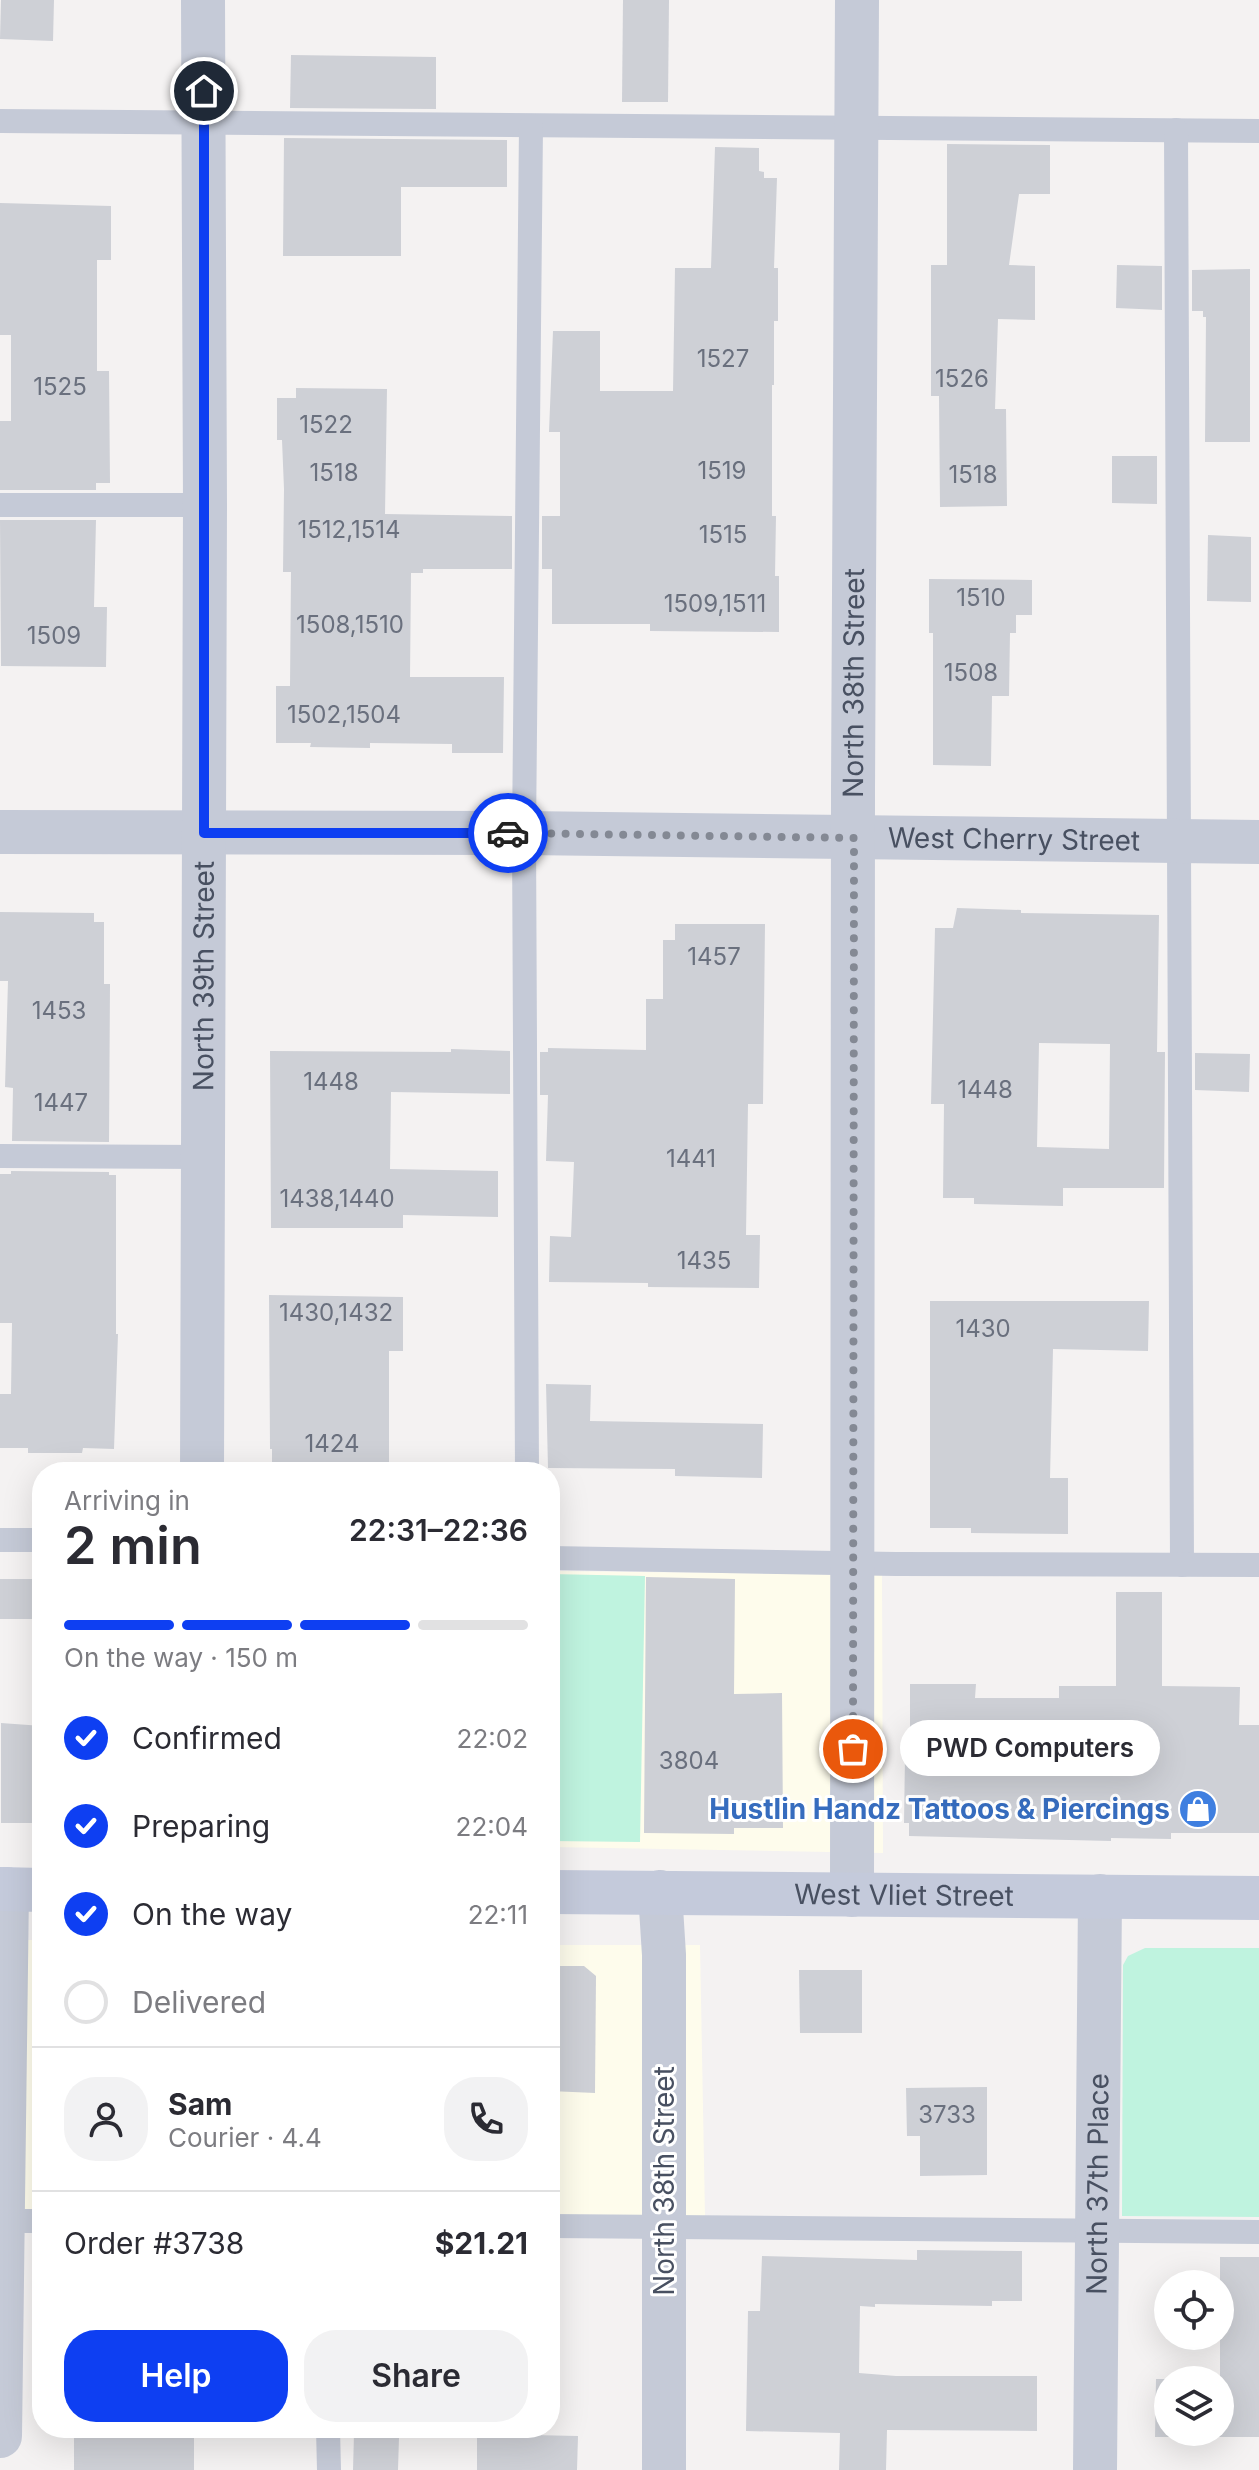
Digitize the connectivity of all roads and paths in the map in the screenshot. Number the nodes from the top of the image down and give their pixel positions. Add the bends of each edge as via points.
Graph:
1 (203, 0) edge
2 (857, 0) edge
3 (0, 121) edge
4 (204, 122) junction
5 (531, 126) junction
6 (856, 128) junction
7 (1176, 130) junction
8 (1259, 131) edge
9 (0, 505) edge
10 (205, 505) junction
11 (0, 832) edge
12 (204, 833) junction
13 (524, 833) junction
14 (854, 838) junction
15 (1179, 842) junction
16 (1259, 842) edge
17 (0, 1156) edge
18 (204, 1157) junction
19 (202, 1462) edge
20 (527, 1462) edge
21 (0, 1540) edge
22 (32, 1540) edge
23 (560, 1558) edge
24 (853, 1563) junction
25 (1182, 1565) junction
26 (1259, 1565) edge
27 (16, 1890) edge
28 (560, 1892) edge
29 (660, 1892) junction
30 (852, 1895) junction
31 (1100, 1896) junction
32 (1259, 1898) edge
33 (15, 2221) edge
34 (560, 2226) edge
35 (665, 2227) junction
36 (1096, 2231) junction
37 (1259, 2232) edge
38 (0, 2436) edge
39 (328, 2438) edge
40 (329, 2470) edge
41 (664, 2470) edge
42 (1095, 2470) edge

1 - 4 street, North 39th Street
2 - 6 street, North 38th Street
3 - 4 lane
4 - 5 lane
4 - 10 street, North 39th Street
5 - 6 lane
5 - 13 lane
6 - 7 lane
6 - 14 street, North 38th Street
7 - 8 lane
7 - 15 lane
9 - 10 lane
10 - 12 street, North 39th Street
11 - 12 street, West Cherry Street
12 - 13 street, West Cherry Street
12 - 18 street, North 39th Street
13 - 14 street, West Cherry Street
13 - 20 lane
14 - 15 street, West Cherry Street
14 - 24 street, North 38th Street
15 - 16 street, West Cherry Street
15 - 25 lane
17 - 18 lane
18 - 19 street, North 39th Street
21 - 22 lane
23 - 24 lane
24 - 25 lane
24 - 30 street, North 38th Street
25 - 26 lane
27 - 33 street
28 - 29 street, West Vliet Street
29 - 30 street, West Vliet Street
29 - 35 street, North 38th Street
30 - 31 street, West Vliet Street
31 - 32 street, West Vliet Street
31 - 36 street, North 37th Place
33 - 38 street
34 - 35 lane
35 - 36 lane
35 - 41 street, North 38th Street
36 - 37 lane
36 - 42 street, North 37th Place
39 - 40 lane

